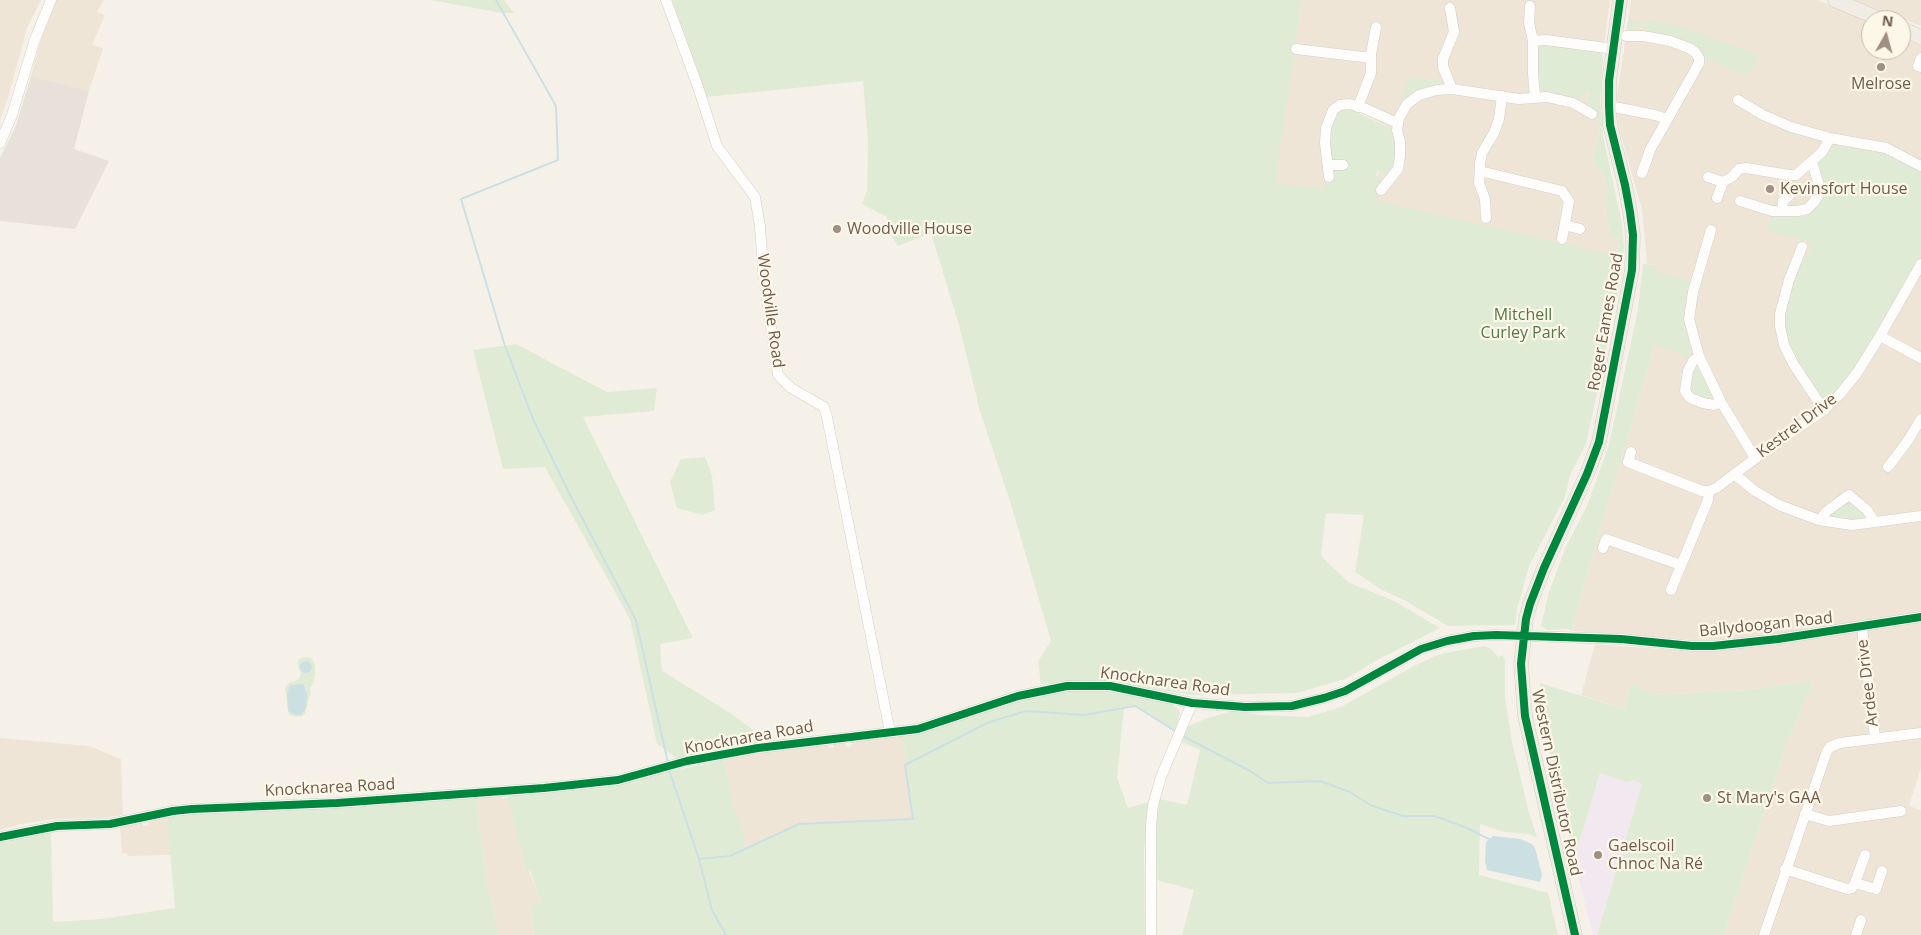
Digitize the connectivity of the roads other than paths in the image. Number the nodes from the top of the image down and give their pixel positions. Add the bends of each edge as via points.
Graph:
1 (50, 0) edge
2 (666, 0) edge
3 (1620, 0) edge
4 (1835, 0) edge
5 (1530, 6) dead end
6 (1450, 8) dead end
7 (1861, 11) edge
8 (1376, 27) dead end
9 (1626, 36) dead end
10 (1533, 42) junction
11 (1296, 49) dead end
12 (1614, 49) junction
13 (1371, 58) junction
14 (1921, 58) edge
15 (1921, 67) edge
16 (1452, 89) junction
17 (1502, 96) junction
18 (1585, 96) dead end
19 (1536, 97) junction
20 (1738, 100) dead end
21 (1609, 106) junction
22 (1358, 107) junction
23 (1581, 107) junction
24 (1592, 114) dead end
25 (1667, 119) junction
26 (1397, 123) junction
27 (1830, 138) junction
28 (0, 143) edge
29 (1812, 162) junction
30 (1328, 165) junction
31 (1343, 165) dead end
32 (1921, 166) edge
33 (1480, 171) junction
34 (1642, 173) dead end
35 (1708, 177) dead end
36 (1329, 178) dead end
37 (1722, 182) junction
38 (1383, 183) dead end
39 (1792, 192) dead end
40 (1717, 198) dead end
41 (1740, 201) dead end
42 (1782, 211) junction
43 (1486, 218) dead end
44 (1565, 225) junction
45 (1580, 229) dead end
46 (1711, 230) dead end
47 (1562, 239) dead end
48 (1802, 247) dead end
49 (1921, 264) edge
50 (1880, 336) junction
51 (1699, 356) junction
52 (1921, 358) edge
53 (1721, 402) junction
54 (1824, 410) junction
55 (1921, 419) edge
56 (1631, 452) dead end
57 (1755, 458) junction
58 (1888, 467) dead end
59 (1734, 474) junction
60 (1709, 491) junction
61 (1921, 516) edge
62 (1819, 520) junction
63 (1874, 521) junction
64 (1603, 548) dead end
65 (1681, 565) junction
66 (1670, 590) dead end
67 (1921, 618) edge
68 (1862, 628) junction
69 (1524, 636) junction
70 (1192, 703) junction
71 (890, 732) junction
72 (1921, 733) edge
73 (1875, 737) junction
74 (1901, 812) dead end
75 (1805, 814) junction
76 (0, 837) edge
77 (1865, 855) dead end
78 (1785, 869) junction
79 (1882, 871) dead end
80 (1855, 883) junction
81 (1860, 920) dead end
82 (1151, 935) edge
83 (1575, 935) edge
84 (1764, 935) edge
85 (1856, 935) edge

1 - 28 street
2 - 71 street, Woodville Road via 717,146 755,197 778,375 791,388 824,407 828,416
3 - 12 main road, Roger Eames Road
4 - 7 main road
5 - 10 street via 1528,23
6 - 16 street via 1454,32 1443,67
8 - 13 street
9 - 25 street via 1644,31 1689,48 1699,58
10 - 12 street via 1546,40
10 - 19 street
11 - 13 street via 1310,46
12 - 21 main road, Roger Eames Road
13 - 22 street via 1371,73
14 - 15 street via 1918,66
16 - 17 street
16 - 26 street via 1419,95 1406,104
17 - 19 street
17 - 33 street via 1499,119 1482,152
18 - 23 street
19 - 23 street
20 - 27 street via 1791,127
21 - 25 street
21 - 69 main road, Roger Eames Road via 1610,125 1630,212 1632,270 1599,442 1530,604
22 - 26 street
22 - 30 street via 1340,105 1333,110 1326,128
23 - 24 street
25 - 34 street
26 - 38 street via 1398,169
27 - 29 street
27 - 32 street via 1886,148
29 - 37 street via 1796,175 1746,168 1739,169
29 - 42 street via 1819,185 1818,196 1807,209
30 - 31 street
30 - 36 street
33 - 43 street via 1479,183 1485,199
33 - 44 street via 1562,191 1569,201
35 - 37 street
37 - 40 street
39 - 42 street via 1783,201
41 - 42 street
44 - 45 street
44 - 47 street
46 - 51 street via 1688,319
48 - 54 street via 1789,280 1780,326 1784,345 1794,365
49 - 50 street, Kestrel Drive
50 - 52 street
50 - 54 street, Kestrel Drive via 1858,373
51 - 53 street
51 - 53 street via 1688,371 1685,391 1690,398 1703,403 1714,405
53 - 57 street
54 - 57 street, Kestrel Drive
55 - 58 street
56 - 60 street via 1628,462
57 - 59 street, Kestrel Drive
59 - 60 street, Kestrel Drive
59 - 62 street via 1779,505
60 - 65 street
61 - 63 street
62 - 63 street via 1835,524
62 - 63 street via 1848,495 1867,510
64 - 65 street via 1606,539
65 - 66 street
67 - 68 street, Ballydoogan Road
68 - 69 street, Ballydoogan Road via 1699,646 1621,638
68 - 73 street, Ardee Drive
69 - 70 street, Knocknarea Road via 1474,636 1432,646 1411,654 1345,691 1303,704 1245,707
69 - 83 main road, Western Distributor Road via 1521,668 1525,716
70 - 71 street, Knocknarea Road via 1110,686 1067,686 1018,696 925,727
70 - 82 street via 1161,777 1153,805
71 - 76 street, Knocknarea Road via 758,748 676,764 618,780 337,803 173,811 123,822 57,826
72 - 73 street
73 - 75 street via 1840,742 1830,747
74 - 75 street via 1830,821
75 - 78 street
77 - 80 street
78 - 80 street via 1848,889
78 - 84 street
79 - 80 street via 1881,891
81 - 85 street

